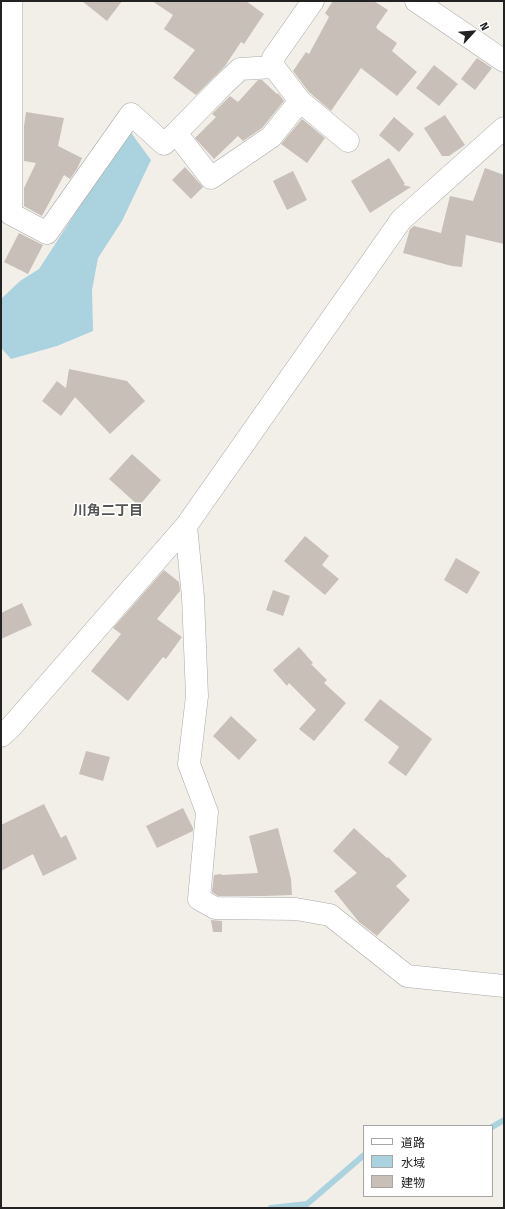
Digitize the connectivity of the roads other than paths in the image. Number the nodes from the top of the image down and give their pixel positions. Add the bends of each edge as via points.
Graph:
1 (11, 1) edge
2 (313, 1) edge
3 (416, 1) edge
4 (504, 61) edge
5 (274, 67) junction
6 (300, 101) junction
7 (504, 128) edge
8 (176, 133) junction
9 (348, 141) dead end
10 (186, 526) junction
11 (1, 736) edge
12 (504, 986) edge

1 - 8 street via 11,214 47,233 131,114 164,144
2 - 5 street via 273,58
3 - 4 street
5 - 6 street
5 - 8 street via 240,69
6 - 8 street via 271,138 211,178
6 - 9 street
7 - 10 street via 401,220
10 - 11 street
10 - 12 street via 193,597 197,696 189,764 207,812 199,899 215,908 296,909 330,915 407,976

